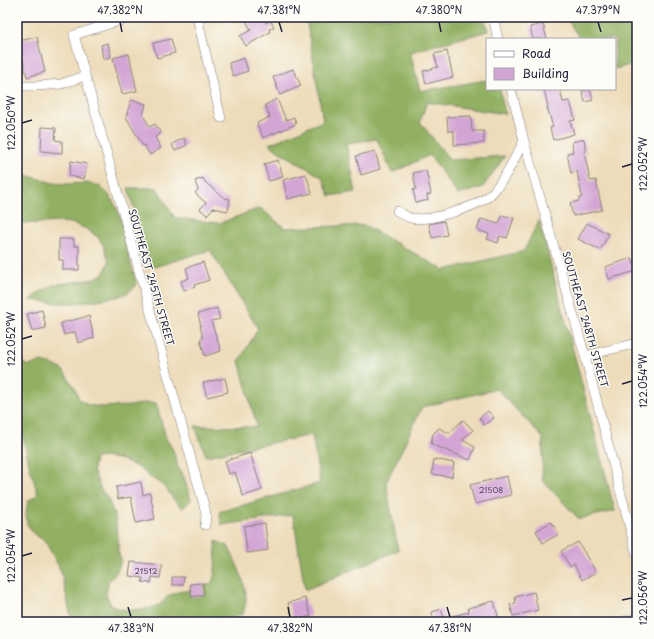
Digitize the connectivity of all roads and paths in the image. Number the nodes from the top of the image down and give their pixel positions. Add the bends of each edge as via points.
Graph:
1 (132, 17) edge
2 (197, 17) edge
3 (493, 17) edge
4 (498, 38) edge
5 (85, 76) junction
6 (17, 86) edge
7 (511, 90) edge
8 (221, 118) dead end
9 (524, 141) junction
10 (397, 211) dead end
11 (637, 343) edge
12 (586, 356) junction
13 (204, 525) dead end
14 (637, 555) edge
15 (637, 618) edge
16 (621, 622) edge

1 - 5 street, SOUTHEAST 245TH STREET via 74,35
2 - 8 street
3 - 4 street
5 - 6 street via 60,84
5 - 13 street, SOUTHEAST 245TH STREET via 205,510
7 - 9 street, SOUTHEAST 248TH STREET
9 - 10 street via 505,176 491,194 475,204 425,218 410,218
9 - 12 street, SOUTHEAST 248TH STREET
11 - 12 street
12 - 14 street, SOUTHEAST 248TH STREET
15 - 16 street

